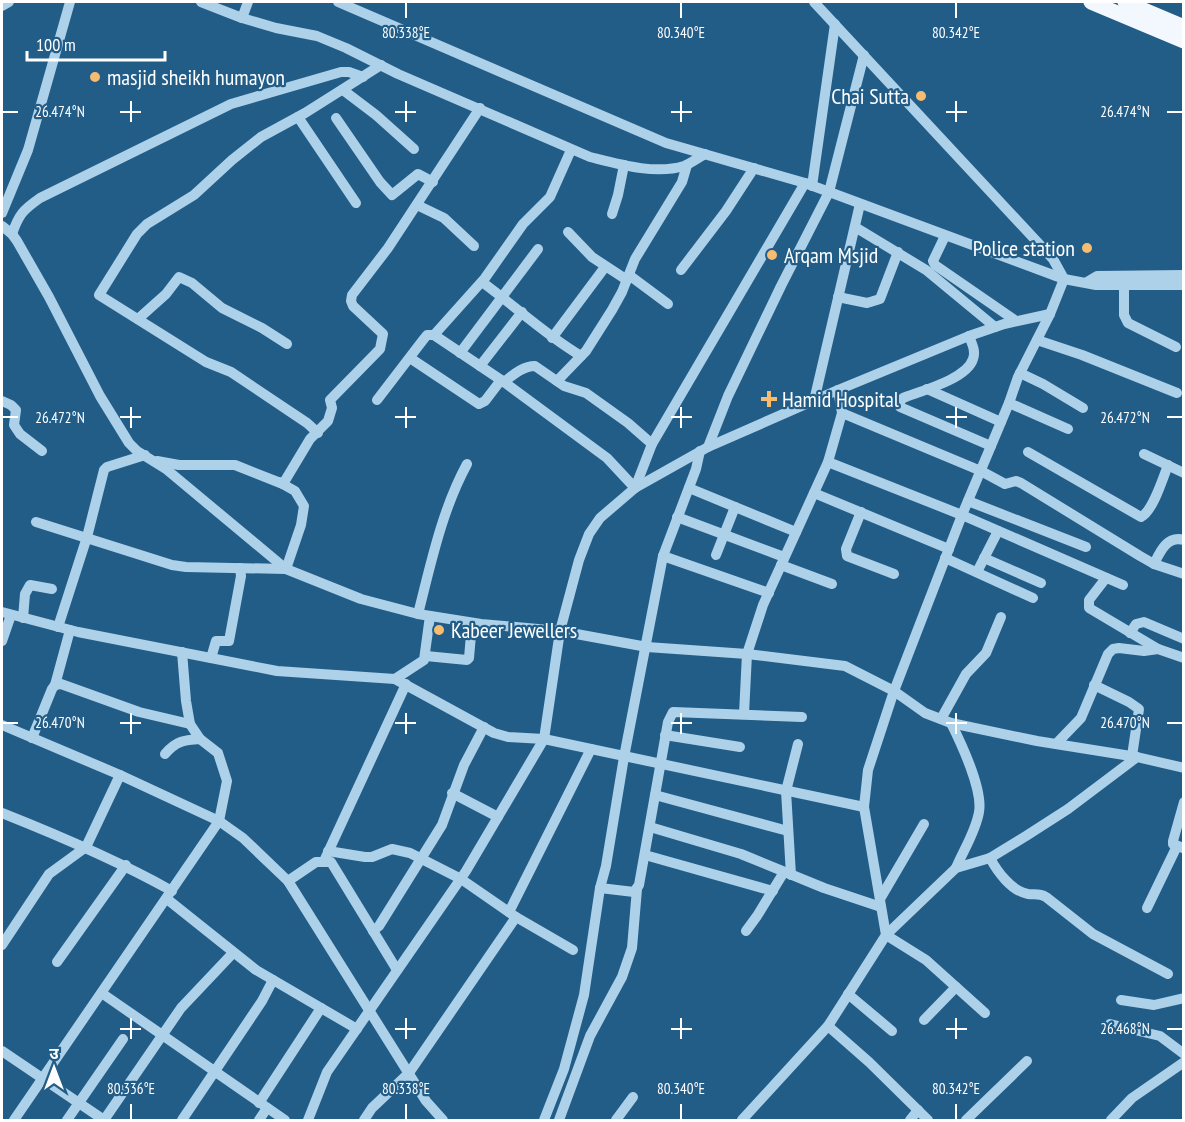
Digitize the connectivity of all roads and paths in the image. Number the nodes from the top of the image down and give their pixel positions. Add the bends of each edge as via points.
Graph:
1 (9, 2) edge
2 (70, 2) edge
3 (201, 2) edge
4 (248, 2) edge
5 (338, 2) edge
6 (813, 2) edge
7 (1090, 2) edge
8 (1125, 2) edge
9 (2, 6) edge
10 (243, 18) junction
11 (835, 24) junction
12 (1179, 32) edge
13 (864, 55) junction
14 (381, 65) junction
15 (363, 77) junction
16 (342, 90) junction
17 (480, 108) junction
18 (298, 117) junction
19 (336, 118) dead end
20 (414, 149) dead end
21 (570, 150) junction
22 (705, 154) junction
23 (624, 165) junction
24 (687, 165) junction
25 (754, 168) junction
26 (433, 182) junction
27 (809, 184) junction
28 (829, 192) junction
29 (356, 203) dead end
30 (860, 204) junction
31 (417, 205) junction
32 (2, 212) edge
33 (612, 214) dead end
34 (2, 226) edge
35 (855, 227) junction
36 (568, 232) dead end
37 (12, 234) junction
38 (945, 236) junction
39 (474, 246) dead end
40 (538, 249) dead end
41 (898, 252) junction
42 (605, 267) junction
43 (681, 270) dead end
44 (1184, 275) edge
45 (628, 277) junction
46 (1064, 279) junction
47 (482, 282) junction
48 (1087, 282) junction
49 (1124, 284) junction
50 (1184, 285) edge
51 (502, 297) junction
52 (838, 297) junction
53 (668, 304) dead end
54 (522, 312) junction
55 (1050, 314) junction
56 (138, 319) junction
57 (1017, 321) junction
58 (995, 327) junction
59 (434, 335) junction
60 (969, 336) junction
61 (552, 338) junction
62 (1036, 340) junction
63 (286, 344) dead end
64 (1176, 347) dead end
65 (460, 353) junction
66 (580, 356) junction
67 (410, 358) junction
68 (480, 366) junction
69 (1020, 373) junction
70 (502, 381) junction
71 (557, 381) junction
72 (927, 389) junction
73 (838, 390) junction
74 (1176, 393) dead end
75 (377, 400) dead end
76 (2, 401) edge
77 (814, 401) junction
78 (1009, 403) junction
79 (1083, 408) dead end
80 (842, 413) junction
81 (1001, 422) junction
82 (1068, 429) dead end
83 (318, 433) junction
84 (652, 444) junction
85 (991, 446) junction
86 (704, 449) junction
87 (42, 451) dead end
88 (1028, 452) dead end
89 (1144, 453) dead end
90 (149, 458) junction
91 (828, 462) junction
92 (467, 464) dead end
93 (1168, 465) junction
94 (981, 471) junction
95 (1184, 473) edge
96 (279, 482) junction
97 (635, 488) junction
98 (689, 488) junction
99 (814, 493) junction
100 (968, 501) junction
101 (735, 507) junction
102 (861, 512) junction
103 (962, 515) junction
104 (677, 516) junction
105 (36, 522) dead end
106 (998, 531) junction
107 (796, 532) junction
108 (724, 534) junction
109 (87, 537) junction
110 (1184, 540) edge
111 (1086, 547) dead end
112 (947, 554) junction
113 (716, 555) dead end
114 (663, 556) junction
115 (984, 558) junction
116 (783, 561) junction
117 (1154, 564) junction
118 (240, 568) junction
119 (286, 569) junction
120 (977, 572) junction
121 (894, 574) dead end
122 (1184, 574) edge
123 (1106, 578) junction
124 (1041, 583) dead end
125 (832, 584) dead end
126 (1123, 585) dead end
127 (51, 589) dead end
128 (769, 593) junction
129 (1033, 598) dead end
130 (6, 614) edge
131 (418, 614) junction
132 (430, 616) junction
133 (1001, 617) dead end
134 (23, 618) junction
135 (472, 623) junction
136 (58, 627) junction
137 (70, 630) junction
138 (560, 631) junction
139 (1130, 633) junction
140 (1184, 639) edge
141 (2, 641) edge
142 (647, 647) junction
143 (1158, 649) junction
144 (182, 652) junction
145 (747, 654) junction
146 (426, 656) junction
147 (211, 658) junction
148 (1184, 658) edge
149 (395, 679) junction
150 (406, 684) junction
151 (55, 685) junction
152 (1095, 685) junction
153 (894, 691) junction
154 (744, 714) junction
155 (802, 717) dead end
156 (946, 721) junction
157 (190, 724) junction
158 (2, 725) edge
159 (484, 728) junction
160 (665, 735) junction
161 (32, 738) junction
162 (544, 738) junction
163 (200, 739) junction
164 (798, 744) dead end
165 (1056, 744) junction
166 (740, 747) dead end
167 (591, 749) junction
168 (165, 754) dead end
169 (1134, 756) junction
170 (624, 757) junction
171 (660, 765) junction
172 (1184, 768) edge
173 (120, 775) junction
174 (786, 791) junction
175 (452, 793) junction
176 (655, 795) junction
177 (1184, 802) edge
178 (864, 807) junction
179 (2, 813) edge
180 (498, 817) junction
181 (219, 821) junction
182 (924, 824) dead end
183 (650, 827) junction
184 (789, 831) junction
185 (86, 847) junction
186 (1180, 847) edge
187 (645, 855) junction
188 (326, 856) junction
189 (990, 858) junction
190 (423, 859) junction
191 (126, 865) junction
192 (956, 868) junction
193 (787, 873) junction
194 (461, 879) junction
195 (288, 881) junction
196 (600, 888) junction
197 (637, 889) junction
198 (773, 891) junction
199 (170, 895) junction
200 (881, 903) junction
201 (1148, 908) dead end
202 (513, 914) junction
203 (374, 931) junction
204 (746, 931) dead end
205 (886, 935) junction
206 (2, 945) edge
207 (573, 950) dead end
208 (233, 952) junction
209 (57, 963) dead end
210 (397, 970) junction
211 (1168, 974) dead end
212 (273, 980) junction
213 (957, 987) junction
214 (103, 994) junction
215 (848, 994) junction
216 (1184, 998) edge
217 (1121, 1000) dead end
218 (321, 1008) junction
219 (370, 1010) junction
220 (985, 1013) dead end
221 (924, 1020) dead end
222 (1110, 1024) dead end
223 (828, 1026) junction
224 (357, 1029) junction
225 (892, 1031) dead end
226 (162, 1035) junction
227 (123, 1039) dead end
228 (2, 1051) edge
229 (1184, 1054) edge
230 (1027, 1061) dead end
231 (1184, 1062) edge
232 (214, 1072) junction
233 (409, 1073) junction
234 (42, 1079) junction
235 (633, 1097) dead end
236 (78, 1103) junction
237 (263, 1106) junction
238 (918, 1110) junction
239 (14, 1120) edge
240 (67, 1120) edge
241 (104, 1120) edge
242 (182, 1120) edge
243 (259, 1120) edge
244 (285, 1120) edge
245 (308, 1120) edge
246 (364, 1120) edge
247 (443, 1120) edge
248 (544, 1120) edge
249 (559, 1120) edge
250 (616, 1120) edge
251 (742, 1120) edge
252 (910, 1120) edge
253 (928, 1120) edge
254 (966, 1120) edge
255 (1111, 1120) edge

1 - 9 street
2 - 32 street via 28,150
3 - 10 street
4 - 10 street
5 - 22 street via 666,143
6 - 11 street
7 - 12 main road
8 - 12 main road
10 - 14 street via 317,36
11 - 13 street
11 - 27 street
13 - 28 street
13 - 46 street via 1053,259
14 - 15 street
14 - 17 street
15 - 16 street
15 - 37 street via 341,72 231,104 40,198 23,209
16 - 18 street
16 - 20 street
17 - 21 street
17 - 26 street
18 - 29 street
18 - 56 street via 261,137 194,195 137,234 99,295
19 - 26 street via 392,195 418,174
21 - 23 street
21 - 47 street via 550,197
22 - 24 street
22 - 25 street
23 - 24 street
23 - 33 street
24 - 45 street via 682,182
25 - 27 street
25 - 43 street
26 - 31 street
27 - 28 street
27 - 84 street
28 - 30 street
28 - 86 street
30 - 35 street
30 - 38 street
31 - 39 street via 444,218
31 - 83 street via 352,294 353,306 383,334 380,349 330,400 328,421
32 - 37 street
34 - 37 street
35 - 41 street
35 - 52 street
36 - 42 street
37 - 90 street via 100,396 129,443
38 - 46 street
38 - 57 street via 933,261 935,265
40 - 51 street
41 - 52 street via 880,299 867,303
41 - 58 street
42 - 45 street
42 - 61 street
44 - 48 street via 1097,276
45 - 53 street
45 - 66 street via 612,310
46 - 48 street
46 - 55 street
47 - 51 street
47 - 59 street
48 - 49 street
49 - 50 street
49 - 64 street via 1124,315 1128,323
51 - 54 street
51 - 65 street
52 - 77 street
54 - 61 street
54 - 68 street
55 - 57 street
55 - 62 street
56 - 63 street via 179,277 222,308
56 - 83 street via 206,362 231,372
57 - 58 street
58 - 60 street
59 - 65 street
59 - 67 street via 427,336
60 - 72 street via 974,348 971,364 955,378
60 - 73 street
61 - 66 street
62 - 69 street
62 - 74 street
65 - 68 street
66 - 71 street
67 - 70 street via 479,404
67 - 75 street
68 - 70 street
69 - 78 street
69 - 79 street
70 - 71 street via 532,365
70 - 97 street via 607,458
71 - 84 street via 586,393
72 - 81 street
72 - 85 street via 903,398 900,407
73 - 77 street
73 - 80 street
76 - 87 street via 16,410 15,425 20,434
77 - 86 street
78 - 81 street
78 - 82 street
80 - 91 street
80 - 94 street
81 - 85 street
83 - 96 street via 310,439 283,484
84 - 97 street
85 - 94 street
86 - 97 street
86 - 98 street
88 - 93 street via 1141,517 1151,506
89 - 93 street
90 - 96 street via 179,465 235,465
90 - 109 street via 107,466
90 - 119 street
91 - 99 street
91 - 103 street
92 - 131 street via 440,528
93 - 95 street
94 - 100 street
94 - 117 street via 1005,484 1021,483
96 - 119 street via 295,491 304,506
97 - 138 street via 600,518 589,534
98 - 101 street
98 - 104 street
99 - 102 street
99 - 107 street
100 - 103 street
100 - 111 street
101 - 107 street
101 - 108 street
102 - 112 street
102 - 121 street via 846,549 847,556
103 - 106 street
103 - 112 street
104 - 108 street
104 - 114 street
105 - 109 street
106 - 115 street
106 - 123 street
107 - 116 street
108 - 113 street
108 - 116 street
109 - 118 street via 186,567
109 - 136 street
110 - 117 street via 1167,542
112 - 120 street
112 - 153 street
114 - 128 street
114 - 142 street
115 - 120 street
115 - 124 street
116 - 125 street
116 - 128 street
117 - 122 street
118 - 119 street
118 - 147 street via 229,641 216,641
119 - 131 street via 361,599
120 - 129 street
123 - 126 street
123 - 139 street via 1089,600 1089,608
127 - 134 street via 30,585 25,594
128 - 145 street
130 - 134 street
130 - 141 street
131 - 132 street
132 - 135 street
132 - 146 street
133 - 156 street via 986,653 963,679
134 - 136 street
135 - 138 street
135 - 146 street via 467,660
136 - 137 street
137 - 144 street
137 - 151 street
138 - 142 street
138 - 162 street
139 - 140 street via 1136,624 1144,622
139 - 143 street
142 - 145 street
142 - 170 street
143 - 148 street
143 - 152 street via 1113,649
144 - 147 street
144 - 157 street
145 - 153 street via 845,666
145 - 154 street
146 - 149 street
147 - 149 street via 277,671
149 - 150 street
150 - 159 street
150 - 188 street
151 - 157 street
151 - 161 street
152 - 165 street via 1081,718
152 - 169 street via 1139,710
153 - 156 street via 925,713
153 - 178 street via 868,770
154 - 155 street
154 - 160 street via 673,712
156 - 165 street
156 - 192 street via 962,746 980,810
157 - 163 street
158 - 161 street
159 - 162 street via 508,737
159 - 175 street
160 - 166 street
160 - 171 street
161 - 173 street
162 - 167 street
162 - 180 street
163 - 168 street via 182,740
163 - 181 street via 218,753 227,781
164 - 174 street
165 - 169 street
167 - 170 street
167 - 202 street
169 - 172 street
169 - 189 street via 1068,809
170 - 171 street
170 - 196 street
171 - 174 street
171 - 176 street
173 - 181 street
173 - 185 street
174 - 178 street
174 - 184 street
175 - 180 street
175 - 190 street via 442,825
176 - 183 street
176 - 184 street
177 - 186 street via 1173,837 1173,844
178 - 200 street
179 - 185 street
180 - 194 street
181 - 195 street
181 - 199 street
182 - 200 street
183 - 187 street
183 - 193 street via 741,854
184 - 193 street
185 - 191 street
185 - 206 street via 49,874
186 - 201 street
187 - 197 street
187 - 198 street
188 - 190 street via 372,856 397,849
188 - 195 street
188 - 203 street
189 - 192 street
189 - 211 street via 1001,876 1016,888 1046,897 1093,934
190 - 194 street
190 - 203 street
191 - 199 street
191 - 209 street
192 - 205 street
193 - 198 street
193 - 200 street
194 - 202 street
194 - 210 street
195 - 219 street
196 - 197 street via 628,892
196 - 248 street via 576,1031
197 - 249 street via 632,948 622,977 593,1029
198 - 204 street
199 - 208 street
199 - 214 street
200 - 205 street
202 - 207 street
202 - 233 street
203 - 210 street
205 - 213 street via 926,960
205 - 215 street
208 - 212 street
208 - 226 street via 181,1008
210 - 219 street
212 - 218 street
212 - 232 street
213 - 220 street
213 - 221 street
214 - 226 street
214 - 234 street
215 - 223 street
215 - 225 street
216 - 217 street via 1154,1005
218 - 224 street
218 - 237 street
219 - 224 street
219 - 233 street
222 - 229 street via 1160,1036
223 - 238 street
223 - 251 street
224 - 245 street via 327,1072
226 - 232 street
226 - 241 street
227 - 236 street
228 - 234 street
230 - 254 street
231 - 255 street via 1132,1098
232 - 237 street
232 - 242 street
233 - 246 street
233 - 247 street
234 - 236 street
234 - 239 street
235 - 250 street
236 - 240 street
236 - 241 street
237 - 243 street
237 - 244 street
238 - 252 street
238 - 253 street

